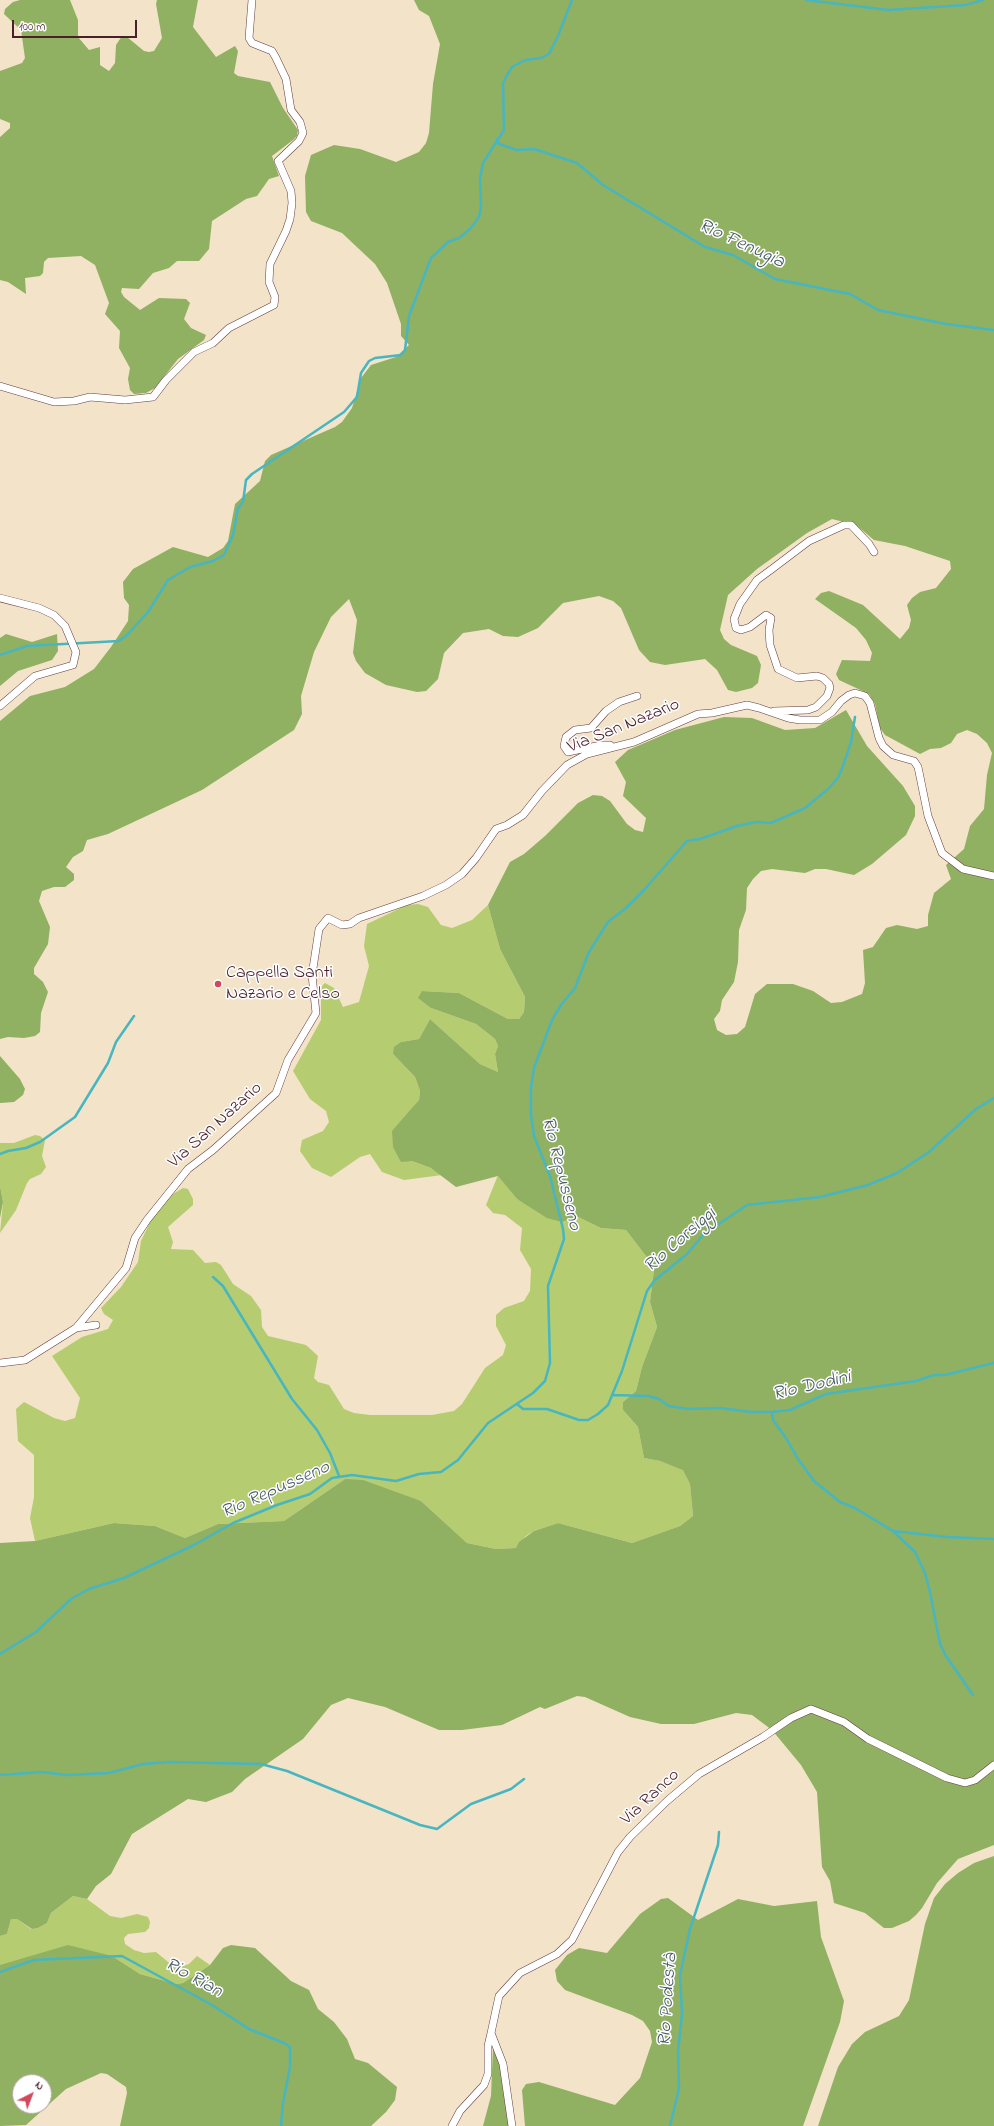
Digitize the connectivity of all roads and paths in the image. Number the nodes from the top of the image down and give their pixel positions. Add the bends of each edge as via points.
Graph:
1 (252, 0) edge
2 (0, 386) edge
3 (874, 552) dead end
4 (0, 598) edge
5 (637, 696) dead end
6 (0, 706) edge
7 (769, 711) junction
8 (616, 745) junction
9 (994, 876) edge
10 (96, 1325) dead end
11 (76, 1328) junction
12 (0, 1363) edge
13 (994, 1765) edge
14 (491, 2033) junction
15 (452, 2126) edge
16 (512, 2126) edge

1 - 2 street via 249,38 252,43 272,51 276,58 286,79 291,110 300,122 303,133 299,141 278,160 291,191 292,203 286,231 270,264 269,282 275,297 274,305 229,328 213,343 194,352 153,397 125,400 90,397 74,402 54,402
3 - 7 street via 851,525 844,525 809,541 782,561 757,580 740,604 734,619 736,628 750,628 764,616 770,616 771,652 778,669 797,678 817,676 829,684 827,696 816,707 808,710
4 - 6 street via 39,608 54,615 65,626 76,652 73,665 35,676
5 - 8 street via 619,702 606,711 591,728 575,730 566,737 564,746 568,752 601,745
7 - 8 street, Via San Nazario via 747,705 698,714 634,742
7 - 9 street, Via San Nazario via 788,718 820,720 849,695 855,693 865,696 870,703 883,746 893,755 914,761 918,767 928,816 942,853 963,869
8 - 11 street, Via San Nazario via 587,754 568,765 523,815 492,833 462,874 441,888 359,918 350,924 342,925 328,918 319,929 312,975 316,1013 288,1060 276,1093 183,1174 135,1238 126,1268
10 - 11 street
11 - 12 street, Via San Nazario via 25,1360
13 - 14 street, Via Ranco via 975,1780 965,1783 947,1778 868,1739 844,1722 825,1713 811,1709 791,1718 699,1774 630,1837 604,1876 586,1917 572,1940 557,1954 520,1973 499,1996
14 - 15 street via 488,2046 488,2074 484,2085 460,2111
14 - 16 street via 503,2064

